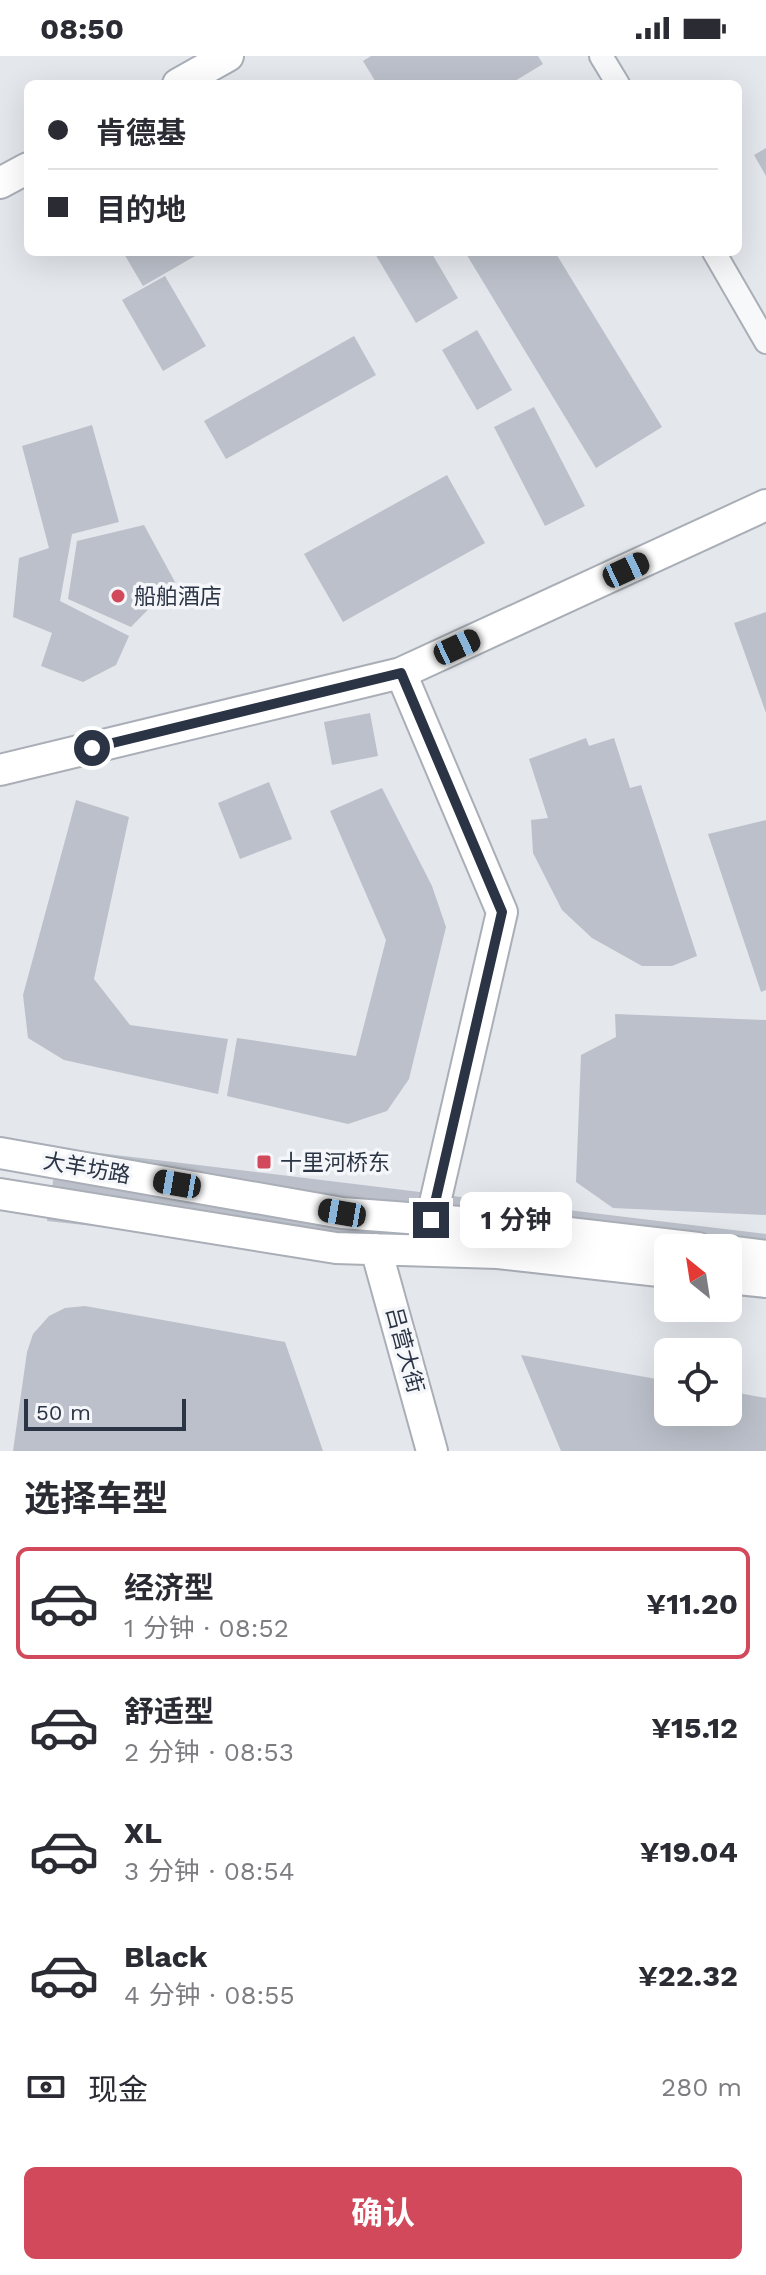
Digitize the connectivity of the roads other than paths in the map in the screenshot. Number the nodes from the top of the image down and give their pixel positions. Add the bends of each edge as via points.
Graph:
1 (228, 56) edge
2 (601, 56) edge
3 (185, 80) edge
4 (616, 80) edge
5 (24, 170) edge
6 (0, 183) edge
7 (716, 256) edge
8 (766, 342) edge
9 (766, 505) edge
10 (401, 673) junction
11 (0, 770) edge
12 (0, 1153) edge
13 (0, 1194) edge
14 (431, 1220) junction
15 (654, 1243) edge
16 (376, 1249) junction
17 (742, 1253) edge
18 (766, 1256) edge
19 (654, 1270) edge
20 (742, 1279) edge
21 (766, 1282) edge
22 (432, 1451) edge

1 - 3 street
2 - 4 street
5 - 6 street
7 - 8 street
9 - 10 street
10 - 11 street
10 - 14 street via 502,912
12 - 14 street, 大羊坊路 via 342,1213
13 - 16 street, 大羊坊路 via 336,1248
14 - 15 street, 大羊坊路
16 - 19 street, 大羊坊路 via 498,1253
16 - 22 street, 吕营大街
17 - 18 street
20 - 21 street

